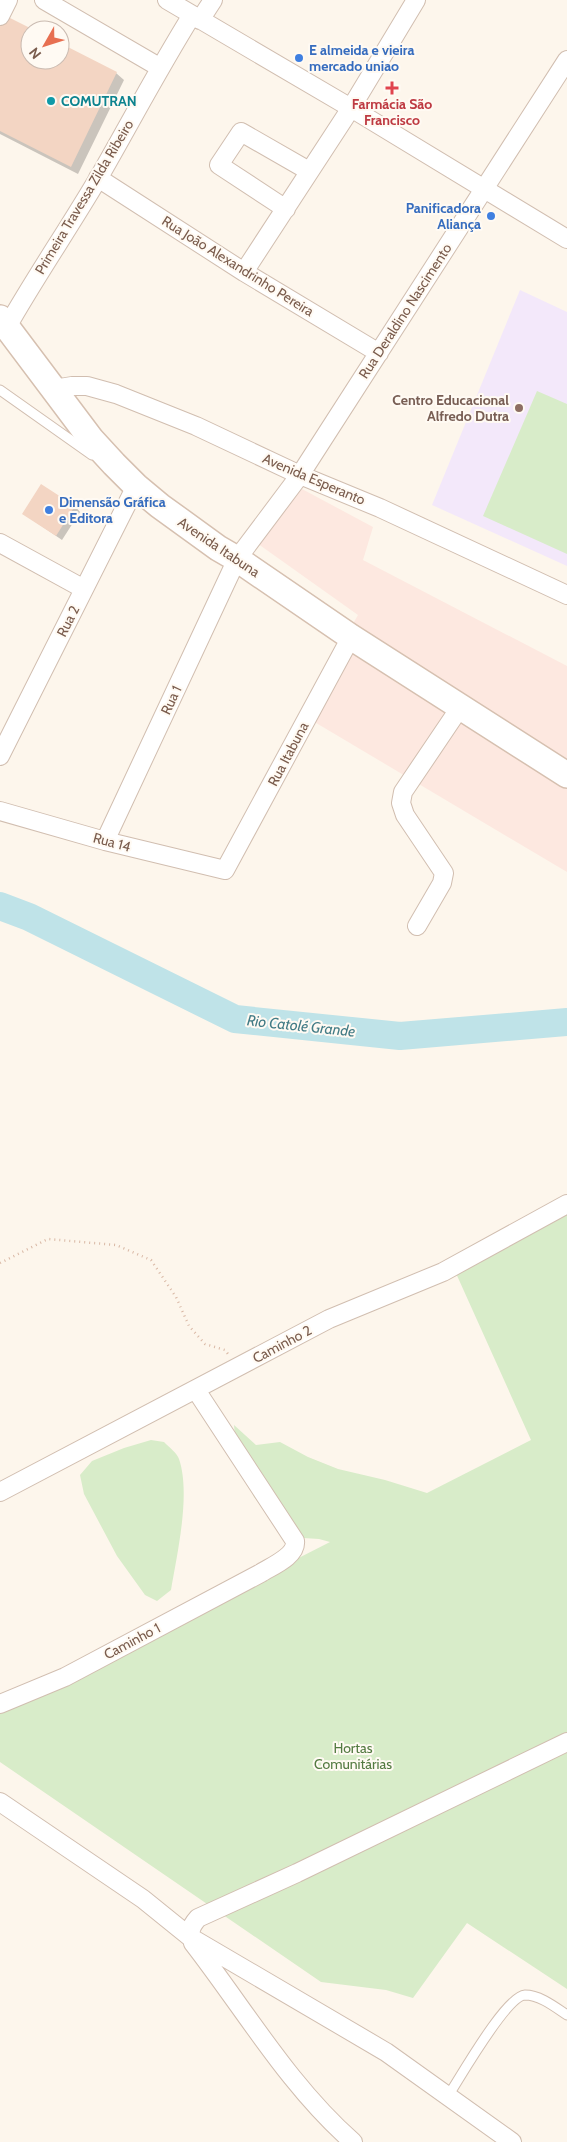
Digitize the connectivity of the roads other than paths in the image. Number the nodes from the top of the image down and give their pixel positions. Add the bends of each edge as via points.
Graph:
1 (8, 0) edge
2 (167, 0) edge
3 (213, 0) edge
4 (416, 0) edge
5 (54, 2) edge
6 (0, 16) edge
7 (196, 17) junction
8 (567, 60) edge
9 (160, 67) junction
10 (350, 108) junction
11 (308, 171) junction
12 (98, 178) junction
13 (484, 189) junction
14 (286, 209) junction
15 (567, 240) edge
16 (244, 272) junction
17 (3, 322) edge
18 (379, 353) junction
19 (54, 389) junction
20 (0, 390) edge
21 (300, 475) junction
22 (136, 486) junction
23 (0, 543) edge
24 (237, 559) junction
25 (84, 589) junction
26 (567, 595) edge
27 (351, 637) junction
28 (461, 706) junction
29 (0, 756) edge
30 (567, 775) edge
31 (0, 811) edge
32 (105, 841) junction
33 (225, 870) joint
34 (417, 926) dead end
35 (567, 1204) edge
36 (196, 1390) junction
37 (0, 1492) edge
38 (0, 1704) edge
39 (567, 1742) edge
40 (0, 1802) edge
41 (190, 1937) junction
42 (567, 2015) edge
43 (448, 2096) junction
44 (353, 2142) edge
45 (512, 2142) edge

1 - 6 street
2 - 7 street
3 - 7 street
4 - 10 street
5 - 9 street
7 - 9 street, Primeira Travessa Zilda Ribeiro
7 - 10 street
8 - 13 street, Rua Deraldino Nascimento
9 - 12 street, Primeira Travessa Zilda Ribeiro
10 - 11 street
10 - 13 street
11 - 14 street
11 - 14 street via 241,132 219,165
12 - 16 street, Rua João Alexandrinho Pereira
12 - 17 street, Primeira Travessa Zilda Ribeiro via 32,283
13 - 15 street
13 - 18 street, Rua Deraldino Nascimento
14 - 16 street
16 - 18 street, Rua João Alexandrinho Pereira
17 - 19 main road, Avenida Itabuna
18 - 21 street, Rua Deraldino Nascimento
19 - 21 street, Avenida Esperanto via 86,386 116,394 196,426
19 - 22 main road, Avenida Itabuna via 91,439
20 - 22 lane
21 - 24 street, Rua Deraldino Nascimento
21 - 26 street, Avenida Esperanto via 380,508
22 - 24 main road, Avenida Itabuna
22 - 25 street, Rua 2
23 - 25 street
24 - 27 main road, Avenida Itabuna
24 - 32 street, Rua 1
25 - 29 street, Rua 2
27 - 28 main road, Avenida Itabuna
27 - 33 street, Rua Itabuna
28 - 30 main road, Avenida Itabuna
28 - 34 street via 403,792 401,804 405,815 444,873 442,883
31 - 32 street, Rua 14
32 - 33 street, Rua 14
35 - 36 street, Caminho 2 via 443,1272 329,1319
36 - 37 street, Caminho 2
36 - 38 street, Caminho 1 via 294,1541 294,1550 261,1573 65,1676
39 - 41 street via 198,1918 192,1924
40 - 41 street via 143,1899
41 - 43 street via 386,2052
41 - 44 street via 271,2049 318,2108
42 - 43 lane via 534,1997 524,1995 515,2000 496,2022
43 - 45 street

